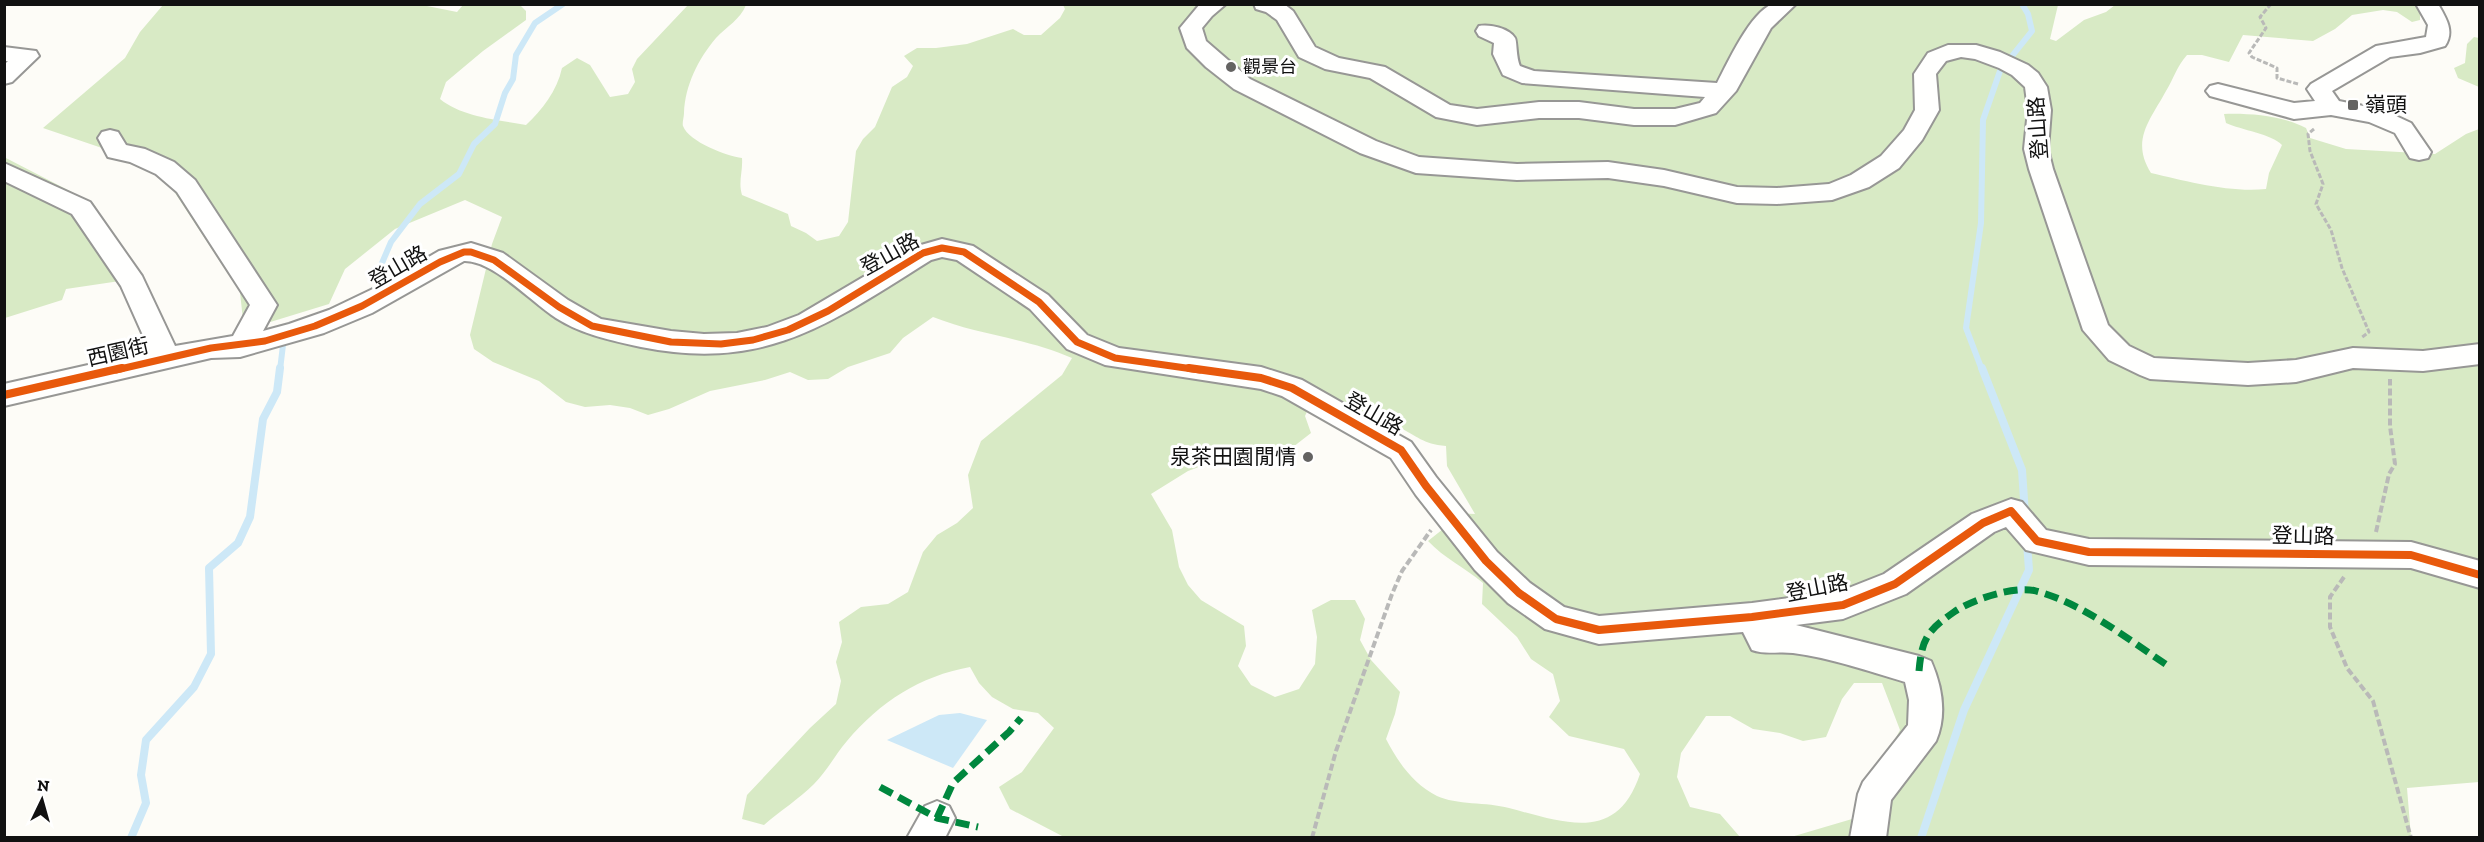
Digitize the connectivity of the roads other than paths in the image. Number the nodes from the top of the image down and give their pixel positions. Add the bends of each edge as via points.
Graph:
1 (1216, 4) edge
2 (1264, 4) edge
3 (1786, 4) edge
4 (2427, 4) edge
5 (1487, 30) dead end
6 (4, 54) edge
7 (4, 77) edge
8 (2218, 91) dead end
9 (1724, 92) junction
10 (2325, 98) junction
11 (110, 138) dead end
12 (2419, 152) dead end
13 (4, 171) edge
14 (240, 346) junction
15 (2480, 354) edge
16 (166, 359) junction
17 (4, 395) edge
18 (2480, 575) edge
19 (1752, 617) junction
20 (1868, 837) edge

1 - 15 street, 登山路 via 1204,11 1191,28 1195,43 1214,62 1242,84 1368,147 1416,165 1517,172 1608,170 1737,195 1832,192 1860,181 1890,162 1914,134 1927,110 1924,74 1939,55 1976,50 2006,64 2034,84 2039,97 2036,148 2041,169 2096,330 2119,353 2150,368 2248,374 2296,371 2353,358 2423,361
2 - 9 street via 1285,16 1307,52 1334,64 1377,72 1444,112 1477,117 1579,110 1675,117 1708,108
3 - 9 street via 1757,30
4 - 10 street via 2439,25 2437,41 2384,51
5 - 9 street via 1505,40 1504,54 1511,70 1530,78
6 - 7 street via 28,56
8 - 10 street via 2294,111
10 - 12 street via 2398,124
11 - 14 street via 117,151 165,168 186,186 264,305
13 - 16 street via 81,208 133,283
14 - 16 street, 西園街 via 211,348
14 - 19 street, 登山路 via 318,327 371,303 444,260 470,252 507,268 590,325 653,339 714,345 769,337 813,319 923,253 942,248 964,252 1040,303 1077,342 1115,358 1261,378 1292,388 1401,450 1486,561 1519,593 1556,619 1599,630
16 - 17 street, 西園街
18 - 19 street, 登山路 via 2430,559 2393,555 2089,552 2037,541 2011,511 1983,523 1895,584 1844,605
19 - 20 street via 1763,640 1790,638 1919,671 1926,700 1923,730 1875,794

